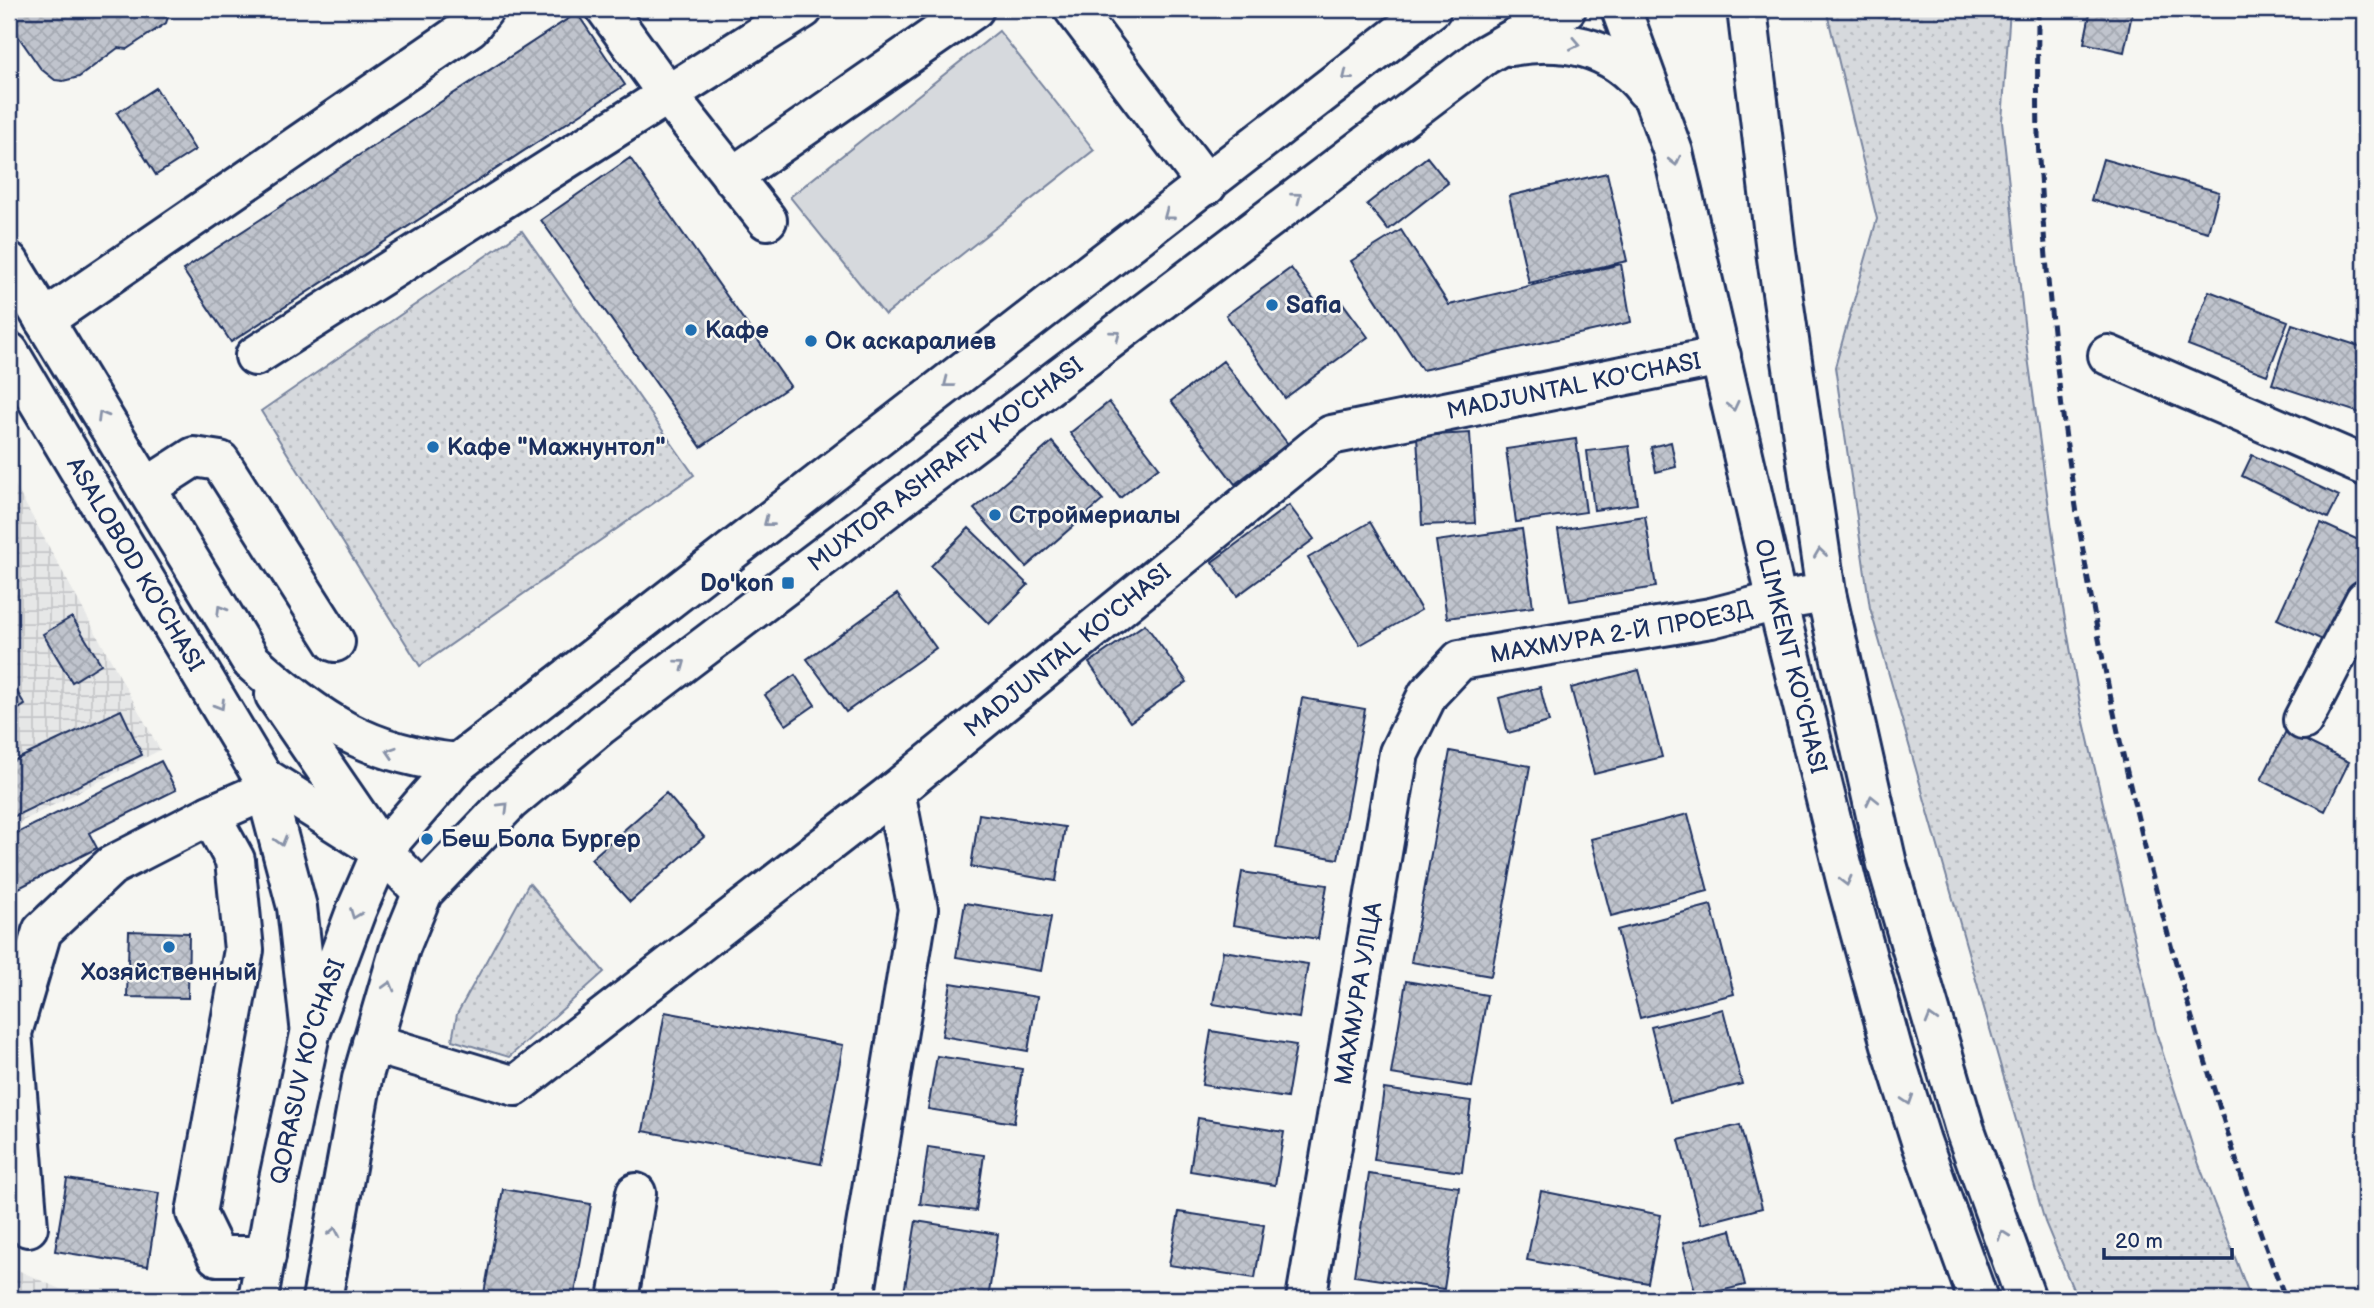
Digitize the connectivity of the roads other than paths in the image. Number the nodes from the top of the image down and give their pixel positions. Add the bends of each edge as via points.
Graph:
1 (484, 9) edge
2 (606, 9) edge
3 (803, 9) edge
4 (974, 9) edge
5 (1074, 9) edge
6 (1431, 9) edge
7 (1566, 9) edge
8 (1621, 9) edge
9 (1747, 9) edge
10 (1485, 55) junction
11 (667, 95) junction
12 (1651, 97) junction
13 (732, 177) junction
14 (1207, 185) junction
15 (767, 220) dead end
16 (9, 262) edge
17 (44, 320) junction
18 (9, 352) edge
19 (2108, 355) dead end
20 (255, 356) dead end
21 (1721, 356) junction
22 (2365, 466) edge
23 (146, 488) junction
24 (1826, 593) junction
25 (2365, 600) edge
26 (1777, 601) junction
27 (335, 642) dead end
28 (251, 660) junction
29 (1428, 694) joint
30 (2302, 720) dead end
31 (458, 764) junction
32 (265, 783) junction
33 (895, 790) junction
34 (210, 815) junction
35 (382, 851) junction
36 (423, 892) junction
37 (310, 1034) junction
38 (372, 1043) junction
39 (636, 1193) dead end
40 (27, 1227) dead end
41 (266, 1256) junction
42 (258, 1299) edge
43 (322, 1299) edge
44 (618, 1299) edge
45 (854, 1299) edge
46 (1306, 1299) edge
47 (1978, 1299) edge
48 (2026, 1299) edge

1 - 17 main road via 470,27
2 - 11 main road
3 - 11 main road
4 - 13 main road
5 - 14 main road
6 -> 14 main road
7 - 10 main road, MUXTOR ASHRAFIY KO'CHASI
8 - 12 main road, OLIMKENT KO'CHASI
24 -> 9 main road, OLIMKENT KO'CHASI via 1776,251
10 -> 12 main road, MUXTOR ASHRAFIY KO'CHASI via 1533,42 1579,44 1618,62
36 -> 10 main road, MUXTOR ASHRAFIY KO'CHASI via 509,802 601,725
11 - 13 main road
11 - 20 main road
12 -> 21 main road, OLIMKENT KO'CHASI via 1673,152
13 - 15 main road
14 -> 31 main road
16 - 17 main road, ASALOBOD KO'CHASI
23 -> 17 main road, ASALOBOD KO'CHASI
18 -> 32 main road, ASALOBOD KO'CHASI
19 - 22 main road
21 -> 26 main road, OLIMKENT KO'CHASI
21 - 33 main road, MADJUNTAL KO'CHASI via 1331,435
23 - 27 main road via 194,457 220,461
28 -> 23 main road, ASALOBOD KO'CHASI
24 - 26 main road, МАХМУРА 2-Й ПРОЕЗД
48 -> 24 main road, OLIMKENT KO'CHASI via 1965,1129 1887,864
25 - 30 main road
26 - 29 main road, МАХМУРА 2-Й ПРОЕЗД via 1711,618 1460,660
26 -> 47 main road, OLIMKENT KO'CHASI via 1893,1052
31 -> 28 main road, ASALOBOD KO'CHASI via 418,760 359,740 290,695
28 - 35 main road, ASALOBOD KO'CHASI
29 - 46 main road, МАХМУРА УЛЦА via 1399,752
31 - 35 main road
32 - 34 main road
32 - 35 main road, ASALOBOD KO'CHASI
32 -> 37 main road, ASALOBOD KO'CHASI via 297,907
33 - 38 main road, MADJUNTAL KO'CHASI via 515,1086
33 - 45 main road via 918,909
34 - 40 main road via 111,866 42,931 12,1033
34 - 41 main road via 235,860 244,950 196,1213 217,1256
35 - 36 main road, ASALOBOD KO'CHASI
35 -> 37 main road, QORASUV KO'CHASI
38 -> 36 main road via 400,948
37 - 41 main road, QORASUV KO'CHASI
43 -> 38 main road
39 - 44 main road
41 - 42 main road, QORASUV KO'CHASI

